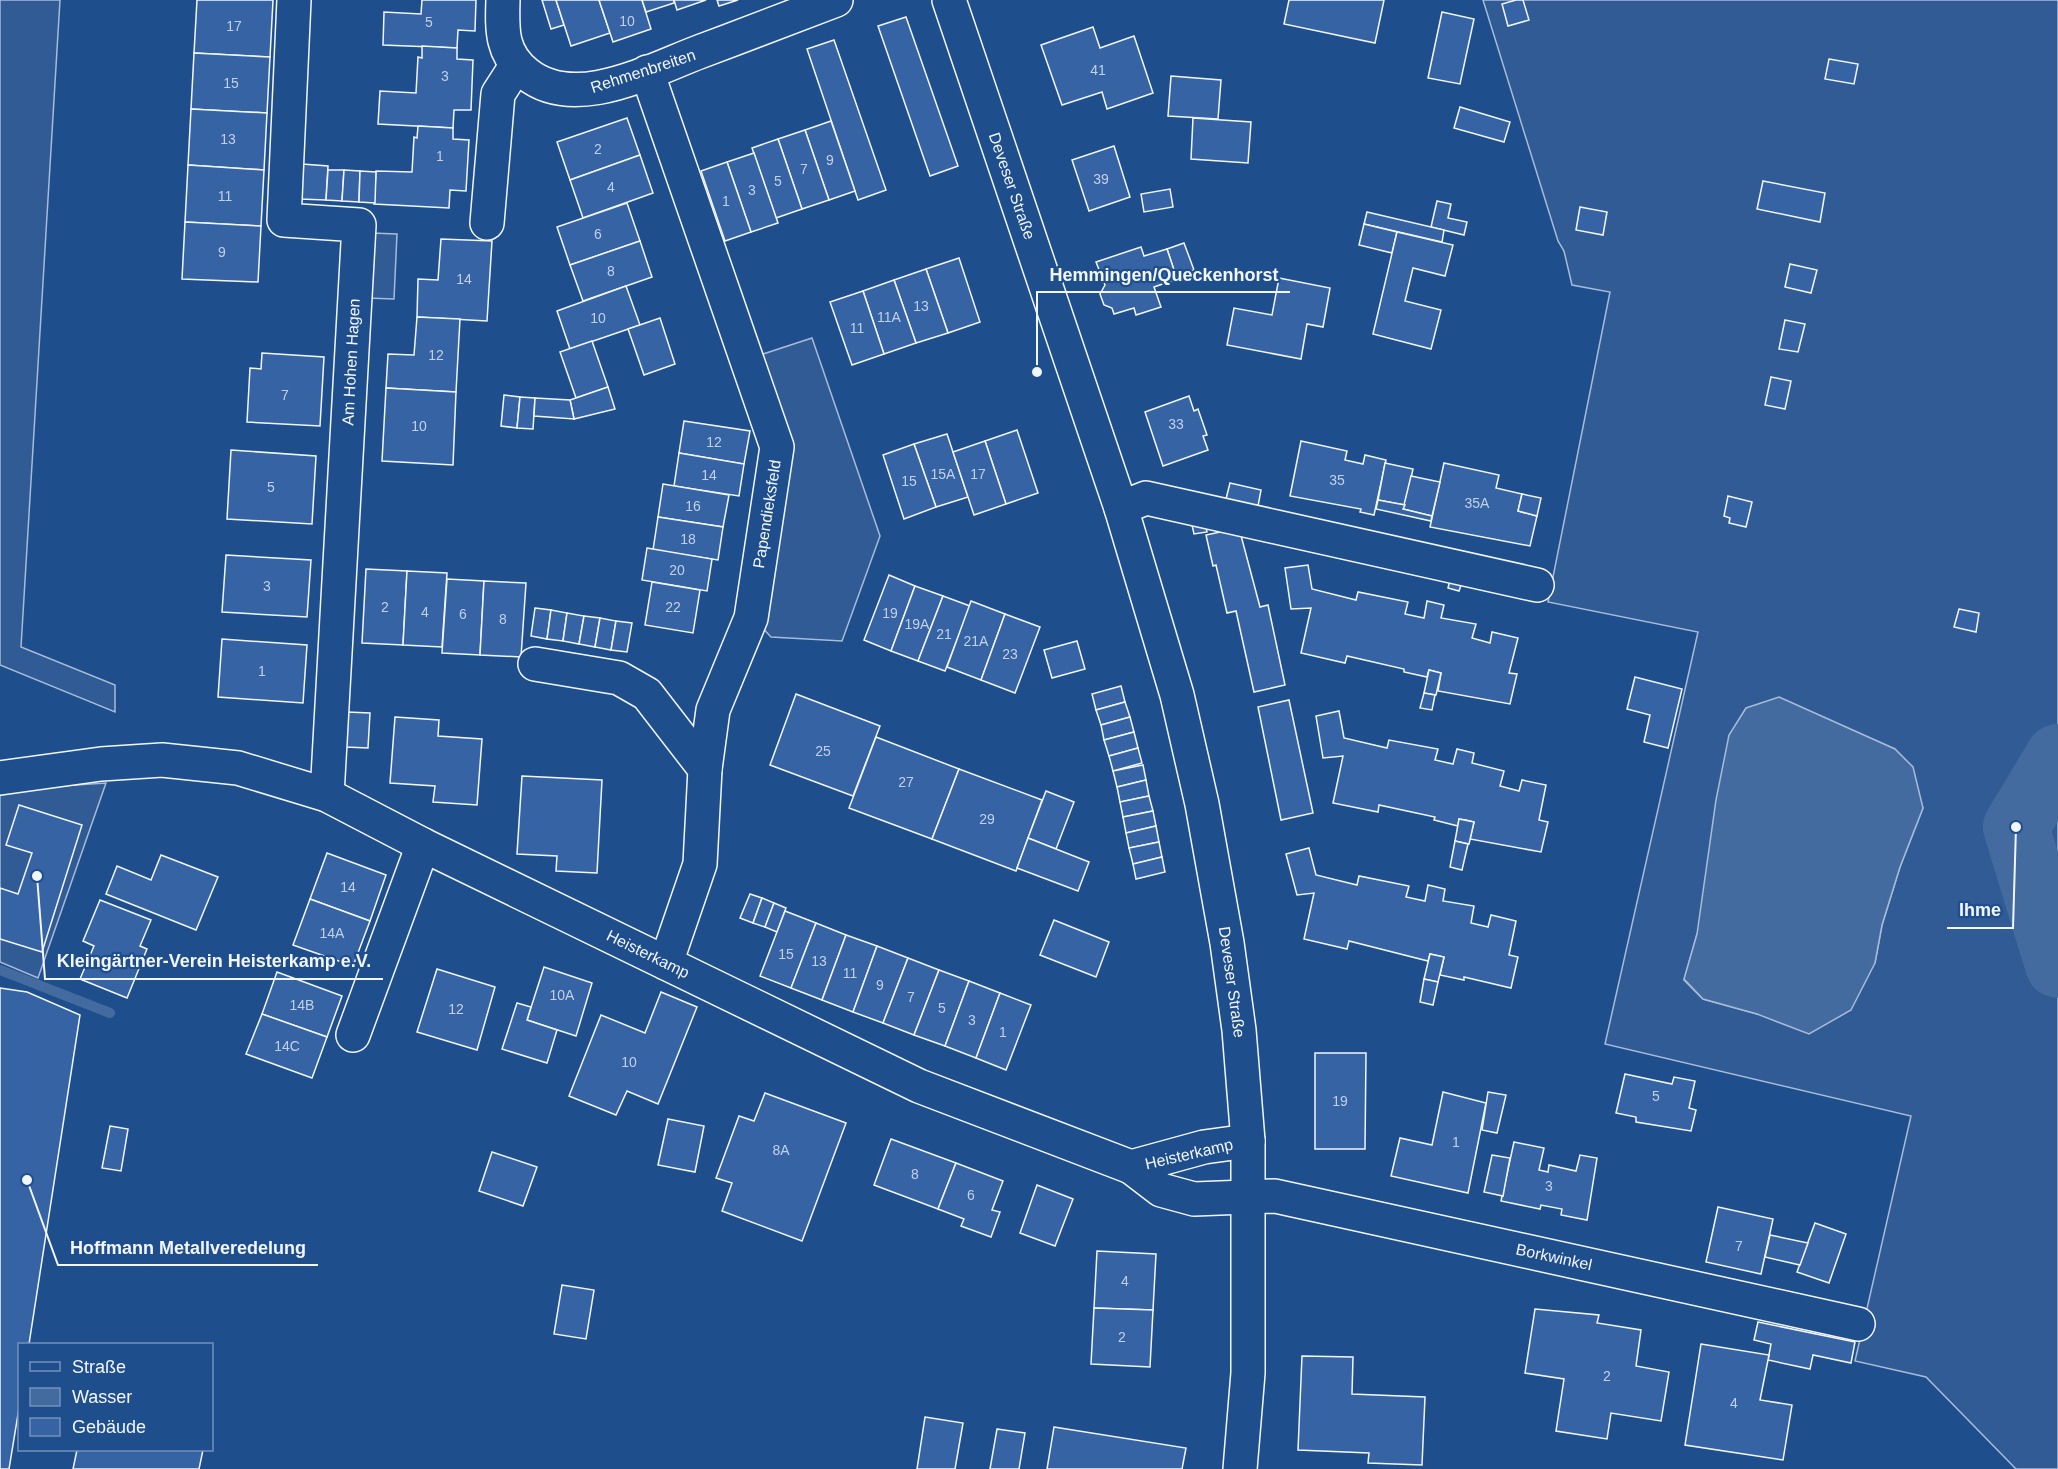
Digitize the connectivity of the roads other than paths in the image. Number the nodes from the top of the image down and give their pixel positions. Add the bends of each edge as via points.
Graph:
1 (294, 0) edge
2 (503, 0) edge
3 (836, 0) edge
4 (949, 0) edge
5 (516, 66) junction
6 (647, 72) junction
7 (487, 223) dead end
8 (1121, 508) junction
9 (1537, 585) dead end
10 (535, 664) dead end
11 (705, 769) junction
12 (0, 778) edge
13 (327, 795) junction
14 (423, 844) junction
15 (666, 963) junction
16 (352, 1035) dead end
17 (1248, 1141) junction
18 (1131, 1167) junction
19 (1249, 1197) junction
20 (1858, 1324) dead end
21 (1240, 1469) edge

1 - 13 street, Am Hohen Hagen via 284,220 358,225
2 - 5 street, Rehmenbreiten via 501,33
3 - 6 street, Rehmenbreiten
4 - 8 street, Deveser Straße
5 - 6 street, Rehmenbreiten via 537,82 566,91 593,90
5 - 7 street via 498,94
6 - 11 street, Papendieksfeld via 777,447 751,618 713,710
8 - 9 street via 1146,498
8 - 17 street, Deveser Straße via 1177,695 1202,804 1239,1030
10 - 11 street via 619,678 647,694
11 - 15 street, Papendieksfeld via 700,864
12 - 13 street, Heisterkamp via 162,760 238,768
13 - 14 street, Heisterkamp
14 - 15 street, Heisterkamp
14 - 16 street
15 - 18 street, Heisterkamp via 919,1086
17 - 18 street, Heisterkamp via 1204,1147
17 - 19 street, Deveser Straße
18 - 19 street, Heisterkamp via 1161,1190 1194,1199
19 - 20 street, Borkwinkel via 1275,1196
19 - 21 street, Deveser Straße via 1248,1373

